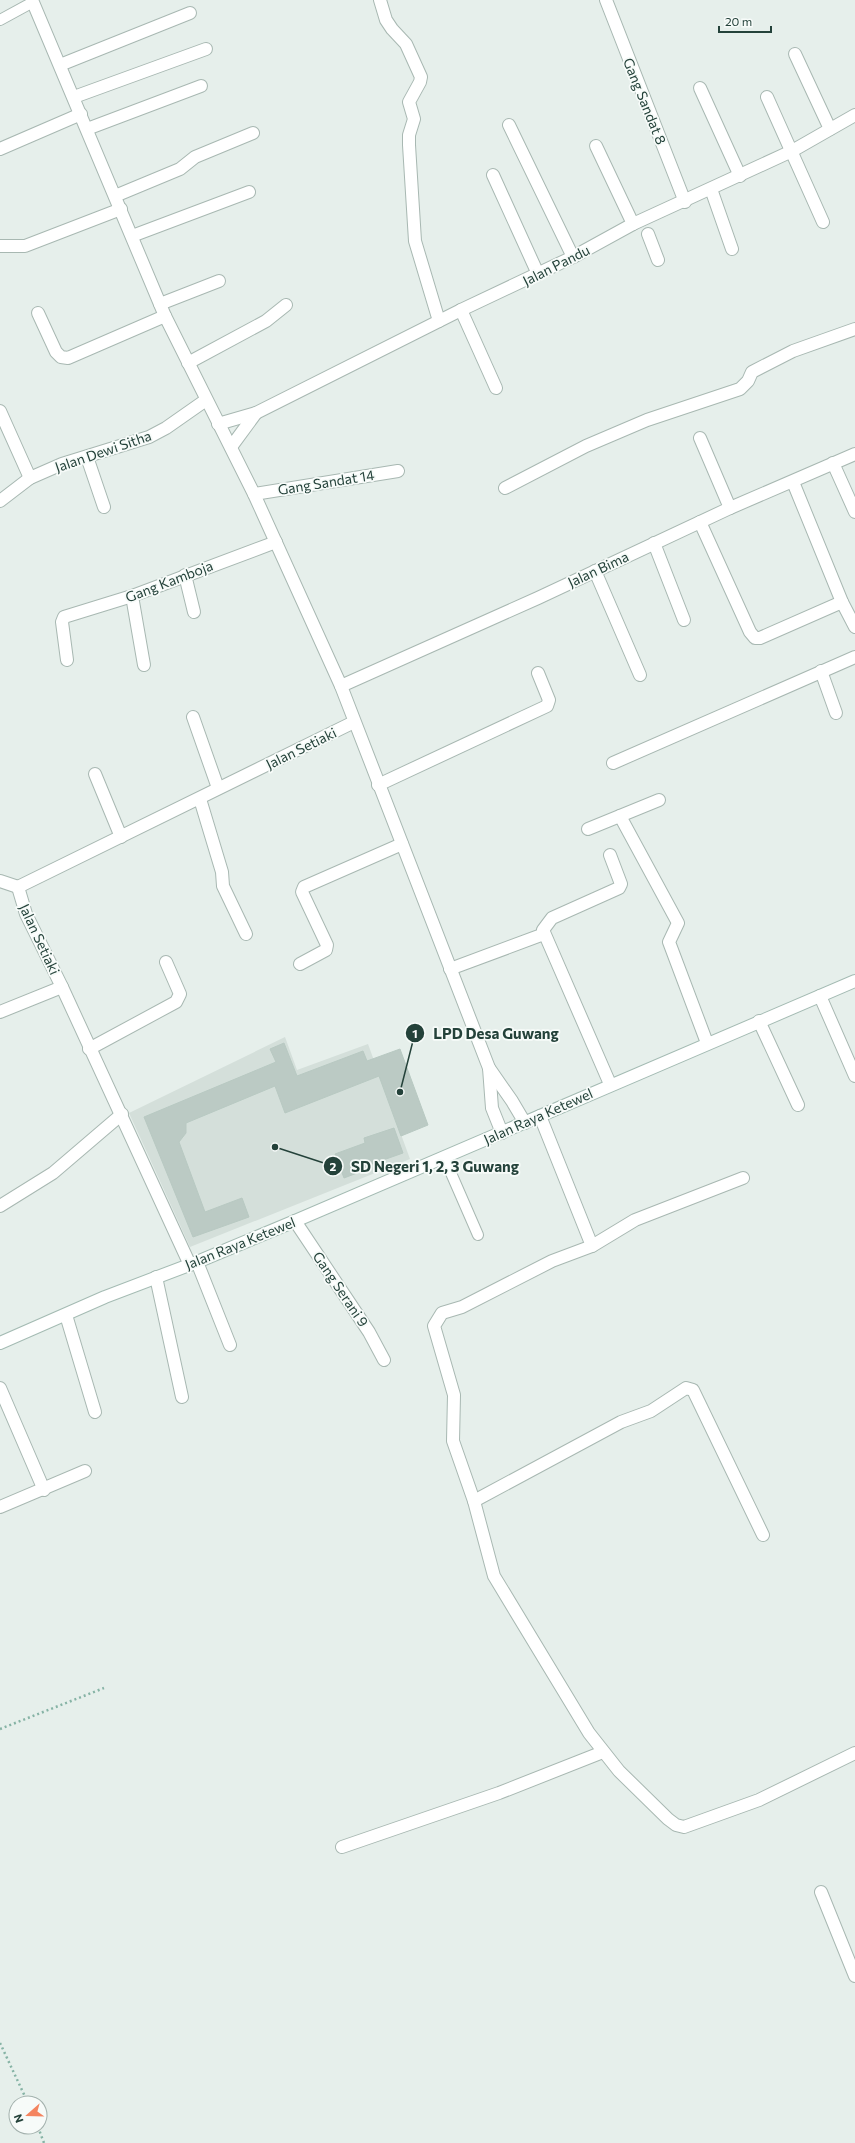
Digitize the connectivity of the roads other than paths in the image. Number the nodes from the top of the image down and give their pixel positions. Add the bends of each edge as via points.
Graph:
1 (380, 0) edge
2 (606, 0) edge
3 (34, 1) edge
4 (190, 13) dead end
5 (0, 20) edge
6 (206, 49) dead end
7 (795, 54) dead end
8 (60, 65) junction
9 (201, 86) dead end
10 (700, 88) dead end
11 (74, 97) junction
12 (767, 97) dead end
13 (81, 114) junction
14 (855, 115) edge
15 (509, 125) dead end
16 (87, 129) junction
17 (830, 129) junction
18 (253, 133) dead end
19 (596, 146) dead end
20 (0, 149) edge
21 (792, 152) junction
22 (493, 175) dead end
23 (740, 176) junction
24 (711, 189) junction
25 (249, 192) dead end
26 (115, 196) junction
27 (686, 202) junction
28 (121, 209) junction
29 (823, 222) dead end
30 (633, 224) junction
31 (648, 234) dead end
32 (132, 236) junction
33 (0, 246) edge
34 (732, 249) dead end
35 (573, 257) junction
36 (658, 260) dead end
37 (538, 274) junction
38 (219, 281) dead end
39 (160, 304) junction
40 (286, 305) dead end
41 (461, 310) junction
42 (38, 313) dead end
43 (165, 316) junction
44 (440, 322) junction
45 (855, 329) edge
46 (188, 364) junction
47 (496, 388) dead end
48 (206, 400) junction
49 (0, 411) edge
50 (256, 413) junction
51 (218, 424) junction
52 (700, 438) dead end
53 (231, 447) junction
54 (855, 454) edge
55 (87, 457) junction
56 (833, 463) junction
57 (398, 471) dead end
58 (30, 478) junction
59 (793, 482) junction
60 (505, 488) dead end
61 (254, 494) junction
62 (0, 501) edge
63 (104, 507) dead end
64 (730, 508) junction
65 (855, 512) edge
66 (700, 522) junction
67 (276, 542) junction
68 (654, 543) junction
69 (595, 571) junction
70 (185, 575) junction
71 (132, 596) junction
72 (842, 602) junction
73 (194, 612) dead end
74 (684, 620) dead end
75 (855, 627) edge
76 (855, 657) edge
77 (67, 660) dead end
78 (144, 666) dead end
79 (821, 671) junction
80 (538, 673) dead end
81 (640, 674) dead end
82 (341, 686) junction
83 (836, 713) dead end
84 (193, 717) dead end
85 (354, 722) junction
86 (613, 763) dead end
87 (95, 774) dead end
88 (378, 785) junction
89 (218, 788) junction
90 (200, 799) junction
91 (659, 800) dead end
92 (620, 816) junction
93 (588, 829) dead end
94 (121, 837) junction
95 (402, 844) junction
96 (610, 855) dead end
97 (0, 881) edge
98 (18, 887) junction
99 (246, 934) dead end
100 (544, 934) junction
101 (166, 962) dead end
102 (300, 964) dead end
103 (450, 969) junction
104 (855, 981) edge
105 (62, 987) junction
106 (820, 996) junction
107 (0, 1012) edge
108 (759, 1021) junction
109 (707, 1043) junction
110 (89, 1049) junction
111 (489, 1068) junction
112 (855, 1076) edge
113 (610, 1084) junction
114 (798, 1105) dead end
115 (122, 1114) junction
116 (540, 1116) junction
117 (525, 1123) junction
118 (502, 1133) junction
119 (444, 1157) junction
120 (742, 1178) dead end
121 (0, 1206) edge
122 (295, 1221) junction
123 (478, 1235) dead end
124 (592, 1246) junction
125 (193, 1263) junction
126 (156, 1277) junction
127 (66, 1314) junction
128 (0, 1343) edge
129 (230, 1345) dead end
130 (384, 1360) dead end
131 (0, 1388) edge
132 (182, 1397) dead end
133 (95, 1412) dead end
134 (84, 1471) dead end
135 (44, 1490) junction
136 (474, 1501) junction
137 (0, 1507) edge
138 (763, 1535) dead end
139 (604, 1752) junction
140 (855, 1753) edge
141 (342, 1847) dead end
142 (821, 1892) dead end
143 (855, 1976) edge

1 - 44 street via 386,20 406,44 421,77 409,102 414,119 409,145 415,241
2 - 27 street, Gang Sandat 8
3 - 5 lane
3 - 8 street
4 - 8 street
6 - 11 street
7 - 17 street
8 - 11 street
9 - 16 street
10 - 23 street
11 - 13 street
12 - 21 street
13 - 16 street
13 - 20 street
14 - 17 street, Jalan Pandu
15 - 35 street
16 - 26 street
17 - 21 street, Jalan Pandu
18 - 26 street via 195,157 180,169
19 - 30 street
21 - 23 street, Jalan Pandu
21 - 29 street
22 - 37 street
23 - 24 street, Jalan Pandu
24 - 27 street, Jalan Pandu
24 - 34 street
25 - 32 street
26 - 28 street
27 - 30 street, Jalan Pandu
28 - 32 street
28 - 33 street via 25,246
30 - 35 street, Jalan Pandu
31 - 36 street
32 - 39 street
35 - 37 street, Jalan Pandu
37 - 41 street, Jalan Pandu
38 - 39 street
39 - 43 street
40 - 46 street via 266,321
41 - 44 street, Jalan Pandu
41 - 47 street
42 - 43 street via 56,352 61,357 68,358
43 - 46 street
44 - 50 street, Jalan Pandu
45 - 60 street via 793,351 752,372 740,389 647,420 586,446
46 - 48 street
48 - 51 street
48 - 55 street, Jalan Dewi Sitha via 149,437
49 - 58 street
50 - 51 street, Jalan Pandu
50 - 53 street, Jalan Pandu
51 - 53 street
52 - 64 street
53 - 61 street
54 - 56 street, Jalan Bima
55 - 58 street, Jalan Dewi Sitha via 62,464
55 - 63 street
56 - 59 street, Jalan Bima
56 - 65 street
57 - 61 street, Gang Sandat 14
58 - 62 street, Jalan Dewi Sitha
59 - 64 street, Jalan Bima
59 - 72 street
61 - 67 street
64 - 66 street, Jalan Bima
66 - 68 street, Jalan Bima
66 - 72 street via 755,638
67 - 70 street, Gang Kamboja
67 - 82 street
68 - 69 street, Jalan Bima
68 - 74 street
69 - 81 street
69 - 82 street, Jalan Bima
70 - 71 street, Gang Kamboja
70 - 73 street
71 - 77 street, Gang Kamboja via 63,619
71 - 78 street
72 - 75 street
76 - 79 street
79 - 83 street
79 - 86 street
80 - 88 street via 549,700 547,706
82 - 85 street
84 - 89 street
85 - 88 street
85 - 89 street, Jalan Setiaki
87 - 94 street
88 - 95 street
89 - 90 street, Jalan Setiaki
90 - 94 street, Jalan Setiaki
90 - 99 street via 222,872 223,886
91 - 92 street
92 - 93 street
92 - 109 street via 678,923 669,942
94 - 98 street, Jalan Setiaki
95 - 102 street via 304,887 302,892 328,945 326,950
95 - 103 street
96 - 100 street via 620,884 619,888 552,918 546,924
97 - 98 street
98 - 105 street, Jalan Setiaki via 26,914
100 - 103 street
100 - 113 street
101 - 110 street via 180,994 176,1002
103 - 111 street
104 - 106 street, Jalan Raya Ketewel
105 - 107 street
105 - 110 street, Jalan Setiaki
106 - 108 street, Jalan Raya Ketewel
106 - 112 street
108 - 109 street, Jalan Raya Ketewel
108 - 114 street
109 - 113 street, Jalan Raya Ketewel
110 - 115 street, Jalan Setiaki
111 - 117 street
111 - 118 street via 492,1108
113 - 116 street, Jalan Raya Ketewel
115 - 121 street via 53,1173
115 - 125 street, Jalan Setiaki
116 - 117 street, Jalan Raya Ketewel
116 - 124 street
117 - 118 street, Jalan Raya Ketewel
118 - 119 street, Jalan Raya Ketewel
119 - 122 street, Jalan Raya Ketewel
119 - 123 lane
120 - 124 street via 635,1220
122 - 125 street, Jalan Raya Ketewel
122 - 130 street, Gang Serani 9 via 366,1327
124 - 136 street via 552,1261 462,1306 442,1313 434,1326 454,1395 453,1441
125 - 126 street, Jalan Raya Ketewel
125 - 129 street, Jalan Setiaki
126 - 127 street, Jalan Raya Ketewel
126 - 132 street
127 - 128 street, Jalan Raya Ketewel
127 - 133 street
131 - 135 street
134 - 135 street
135 - 137 street
136 - 138 street via 621,1422 651,1411 686,1388 692,1390
136 - 139 street via 489,1560 501,1590 589,1733
139 - 140 street via 619,1771 668,1819 684,1827 760,1800
139 - 141 street via 499,1793
142 - 143 street

